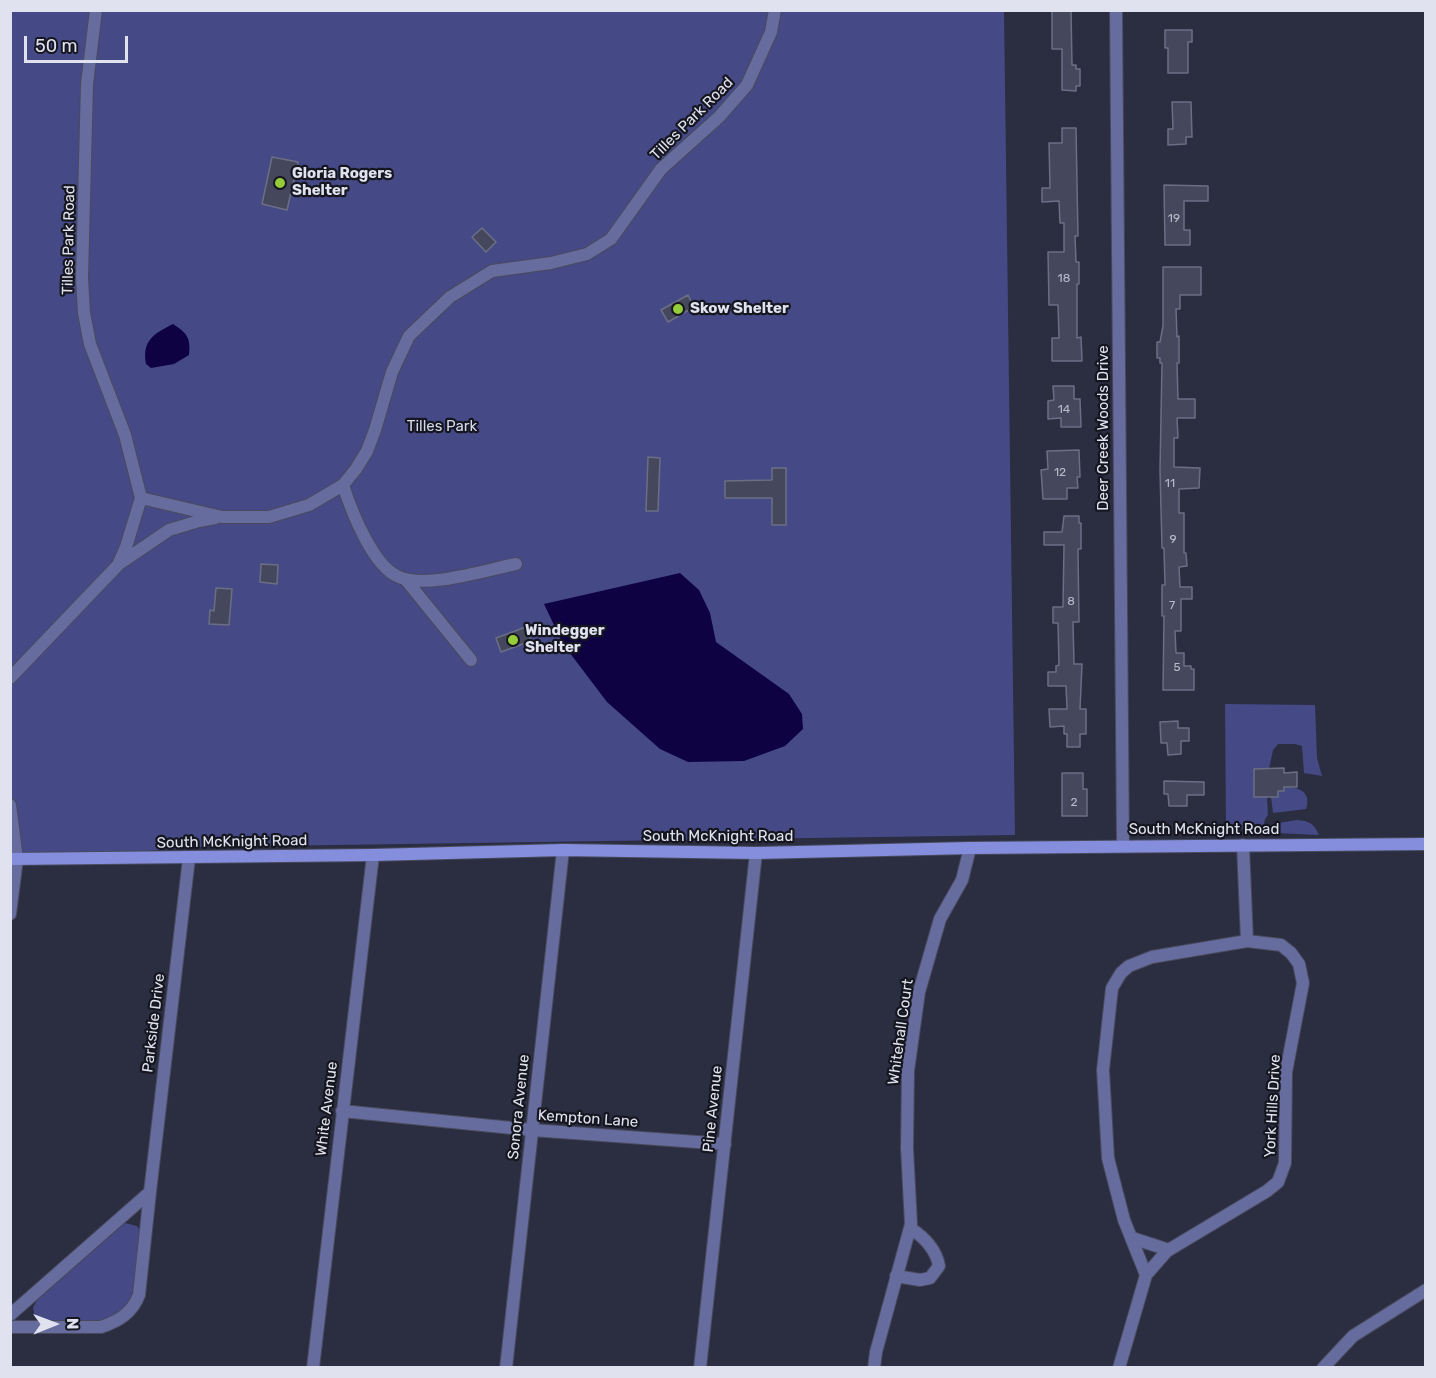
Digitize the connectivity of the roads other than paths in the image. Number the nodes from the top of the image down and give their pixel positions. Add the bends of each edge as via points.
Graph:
1 (96, 10) edge
2 (775, 10) edge
3 (1116, 10) edge
4 (343, 485) junction
5 (141, 498) junction
6 (222, 517) junction
7 (516, 564) dead end
8 (118, 565) junction
9 (406, 580) junction
10 (471, 660) dead end
11 (10, 678) edge
12 (10, 805) edge
13 (1425, 844) edge
14 (1243, 845) junction
15 (1123, 846) junction
16 (970, 848) junction
17 (563, 850) junction
18 (756, 853) junction
19 (373, 855) junction
20 (189, 858) junction
21 (14, 859) edge
22 (10, 914) edge
23 (1247, 941) junction
24 (342, 1111) junction
25 (532, 1130) junction
26 (725, 1144) junction
27 (150, 1192) junction
28 (910, 1228) junction
29 (1132, 1238) junction
30 (1169, 1250) junction
31 (1146, 1275) junction
32 (897, 1276) junction
33 (1425, 1290) edge
34 (10, 1315) edge
35 (10, 1327) edge
36 (313, 1368) edge
37 (506, 1368) edge
38 (700, 1368) edge
39 (874, 1368) edge
40 (1119, 1368) edge
41 (1323, 1368) edge

1 - 5 street, Tilles Park Road via 87,84 84,313 90,344 124,435
2 - 4 street, Tilles Park Road via 771,32 747,86 661,169 611,239 587,254 492,272 450,297 409,336 392,372 367,451
3 - 15 street, Deer Creek Woods Drive
4 - 6 street, Tilles Park Road via 309,506 269,517
4 - 9 street via 369,544 385,567
5 - 6 street, Tilles Park Road
5 - 8 street
6 - 8 street via 169,530
7 - 9 street via 436,580
8 - 11 street
9 - 10 street
12 - 21 street
13 - 14 main road, South McKnight Road
14 - 15 main road, South McKnight Road
14 - 23 street
15 - 16 main road, South McKnight Road
16 - 18 main road, South McKnight Road
16 - 28 street, Whitehall Court via 962,880 940,919 919,992 908,1071
17 - 18 main road, South McKnight Road
17 - 19 main road, South McKnight Road
17 - 25 street, Sonora Avenue
18 - 26 street, Pine Avenue
19 - 20 main road, South McKnight Road
19 - 24 street, White Avenue
20 - 21 main road, South McKnight Road
20 - 27 street, Parkside Drive
21 - 22 street
23 - 29 street, York Hills Drive via 1152,957 1129,966 1112,988 1103,1070 1108,1158
23 - 30 street, York Hills Drive via 1281,945 1299,964 1303,983 1286,1072 1283,1173 1267,1191
24 - 25 street, Kempton Lane
24 - 36 street, White Avenue
25 - 26 street, Kempton Lane
25 - 37 street, Sonora Avenue
26 - 38 street, Pine Avenue
27 - 34 street
27 - 35 street, Parkside Drive via 139,1294 132,1309 101,1328
28 - 32 street, Whitehall Court
28 - 32 street via 926,1240 939,1266 930,1278
29 - 30 street
29 - 31 street, York Hills Drive
30 - 31 street, York Hills Drive
31 - 40 street, York Hills Drive
32 - 39 street, Whitehall Court
33 - 41 street via 1353,1336

